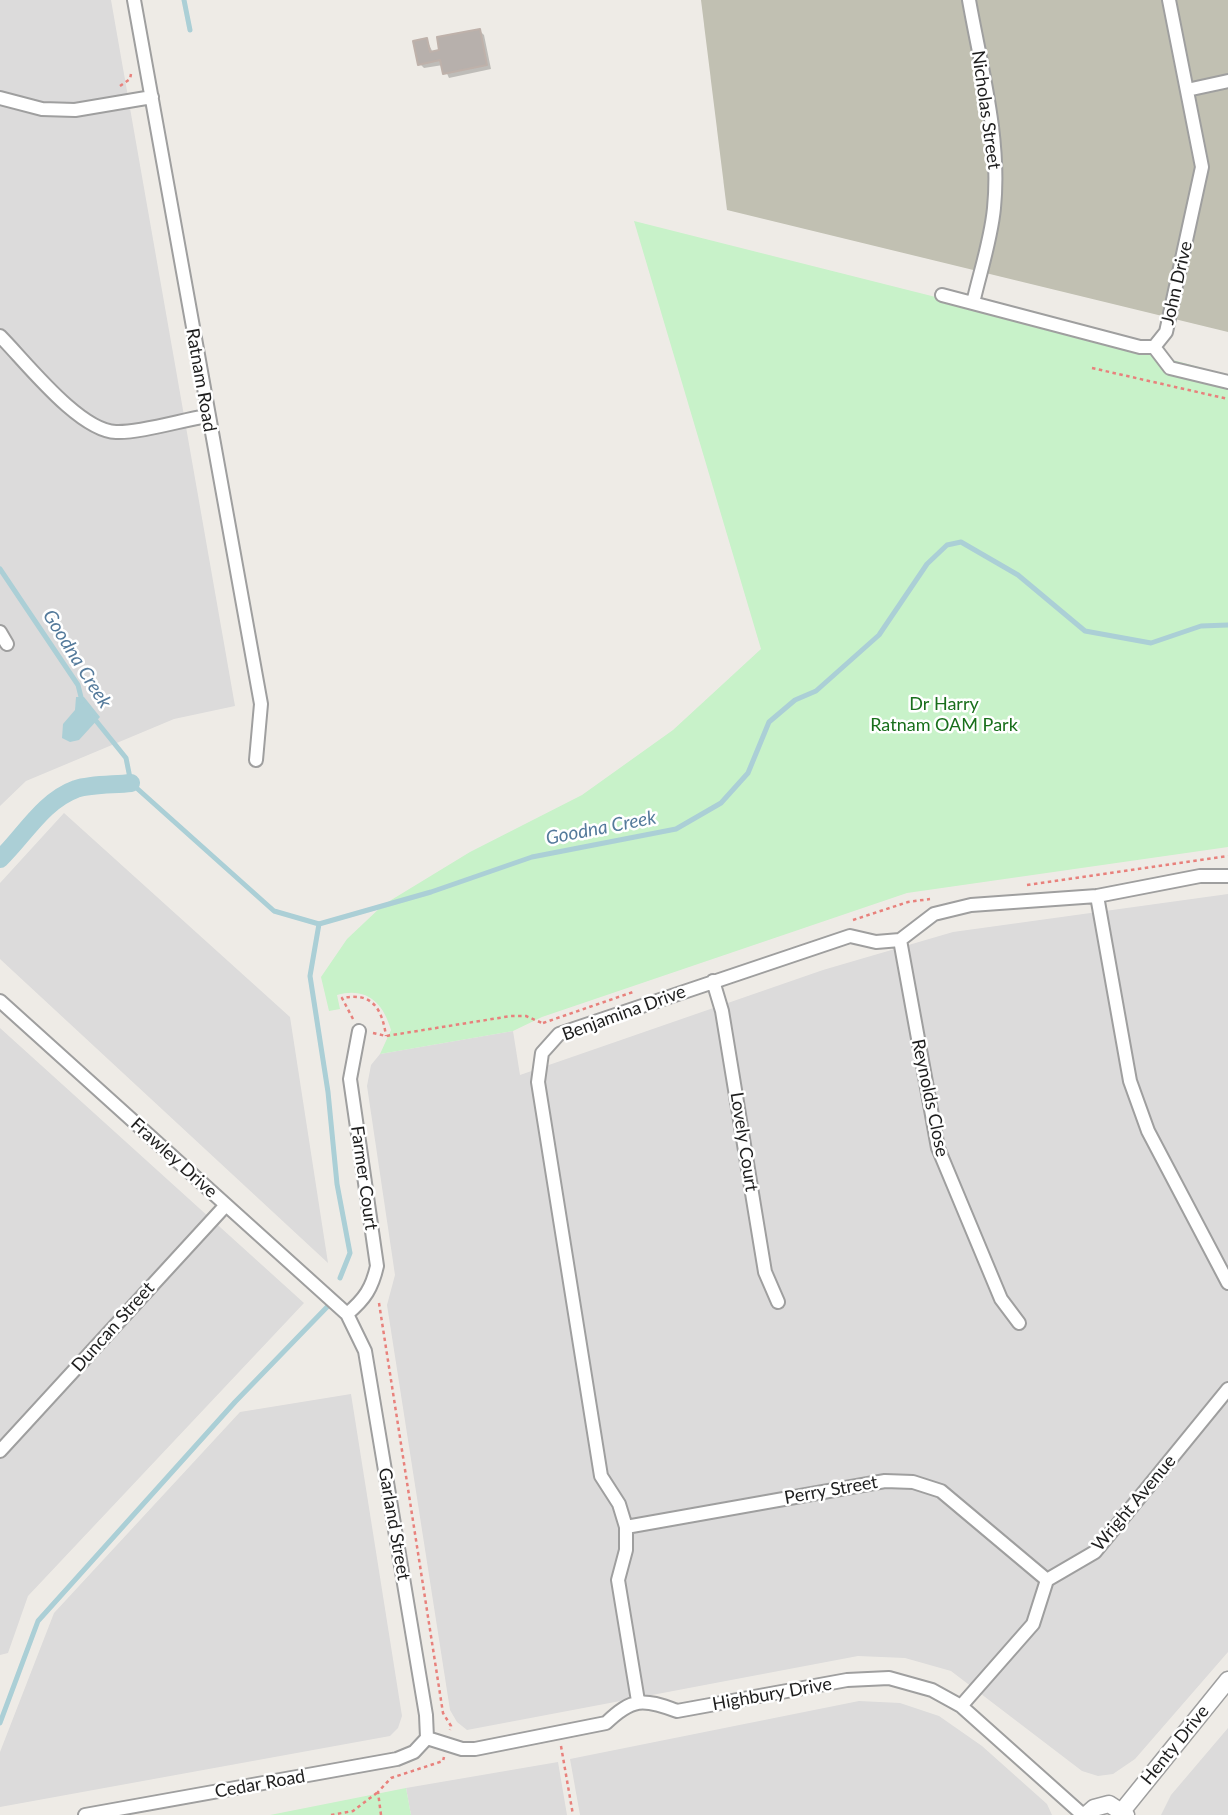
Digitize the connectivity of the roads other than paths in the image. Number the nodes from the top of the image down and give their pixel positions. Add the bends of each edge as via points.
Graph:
1 (134, 0) edge
2 (969, 0) edge
3 (1169, 0) edge
4 (1228, 81) edge
5 (1187, 90) junction
6 (152, 97) junction
7 (0, 98) edge
8 (942, 295) dead end
9 (973, 303) junction
10 (0, 336) edge
11 (1154, 347) junction
12 (1228, 382) edge
13 (207, 415) junction
14 (0, 632) edge
15 (7, 644) dead end
16 (256, 760) dead end
17 (1228, 876) edge
18 (1097, 896) junction
19 (900, 940) junction
20 (713, 981) junction
21 (0, 1002) edge
22 (359, 1031) road end
23 (226, 1205) junction
24 (1228, 1283) edge
25 (778, 1302) dead end
26 (347, 1314) junction
27 (1019, 1323) dead end
28 (1228, 1389) edge
29 (0, 1451) edge
30 (626, 1527) junction
31 (1047, 1580) junction
32 (1228, 1680) edge
33 (638, 1701) junction
34 (961, 1706) junction
35 (426, 1738) junction
36 (1124, 1813) edge
37 (85, 1815) edge
38 (1085, 1815) edge

1 - 6 street, Ratnam Road
2 - 9 street, Nicholas Street via 994,138 996,175 994,211
3 - 5 street, John Drive
4 - 5 street
5 - 11 street, John Drive via 1202,167 1200,185 1166,332
6 - 7 street via 75,110 42,109
6 - 13 street, Ratnam Road
8 - 9 street, John Drive
9 - 11 street, John Drive
10 - 13 street via 74,412 94,426 115,432
11 - 12 street via 1170,368
13 - 16 street, Ratnam Road via 261,704
14 - 15 street
17 - 18 street via 1199,876
18 - 19 street via 971,905 934,914
18 - 24 street via 1130,1081 1148,1131
19 - 20 street, Benjamina Drive via 876,942 850,936
19 - 27 street, Reynolds Close via 938,1149 1001,1298
20 - 25 street, Lovely Court via 722,1011 765,1272
20 - 30 street, Benjamina Drive via 559,1034 542,1053 538,1082 601,1476 619,1504
21 - 23 street, Frawley Drive
22 - 26 street, Farmer Court via 350,1079 377,1266 365,1300
23 - 26 street, Frawley Drive
23 - 29 street, Duncan Street
26 - 35 street, Garland Street via 365,1350 426,1715
28 - 31 street, Wright Avenue via 1095,1552
30 - 31 street, Perry Street via 885,1480 913,1482 941,1491
30 - 33 street, Benjamina Drive via 618,1580
31 - 34 street via 1033,1624
32 - 36 street, Henty Drive
33 - 34 street, Highbury Drive via 656,1702 677,1711 847,1680 889,1678 932,1690
33 - 35 street via 621,1708 606,1723 475,1749
34 - 38 street, Highbury Drive
35 - 37 street, Cedar Road via 414,1752 397,1759
36 - 38 street via 1101,1805

